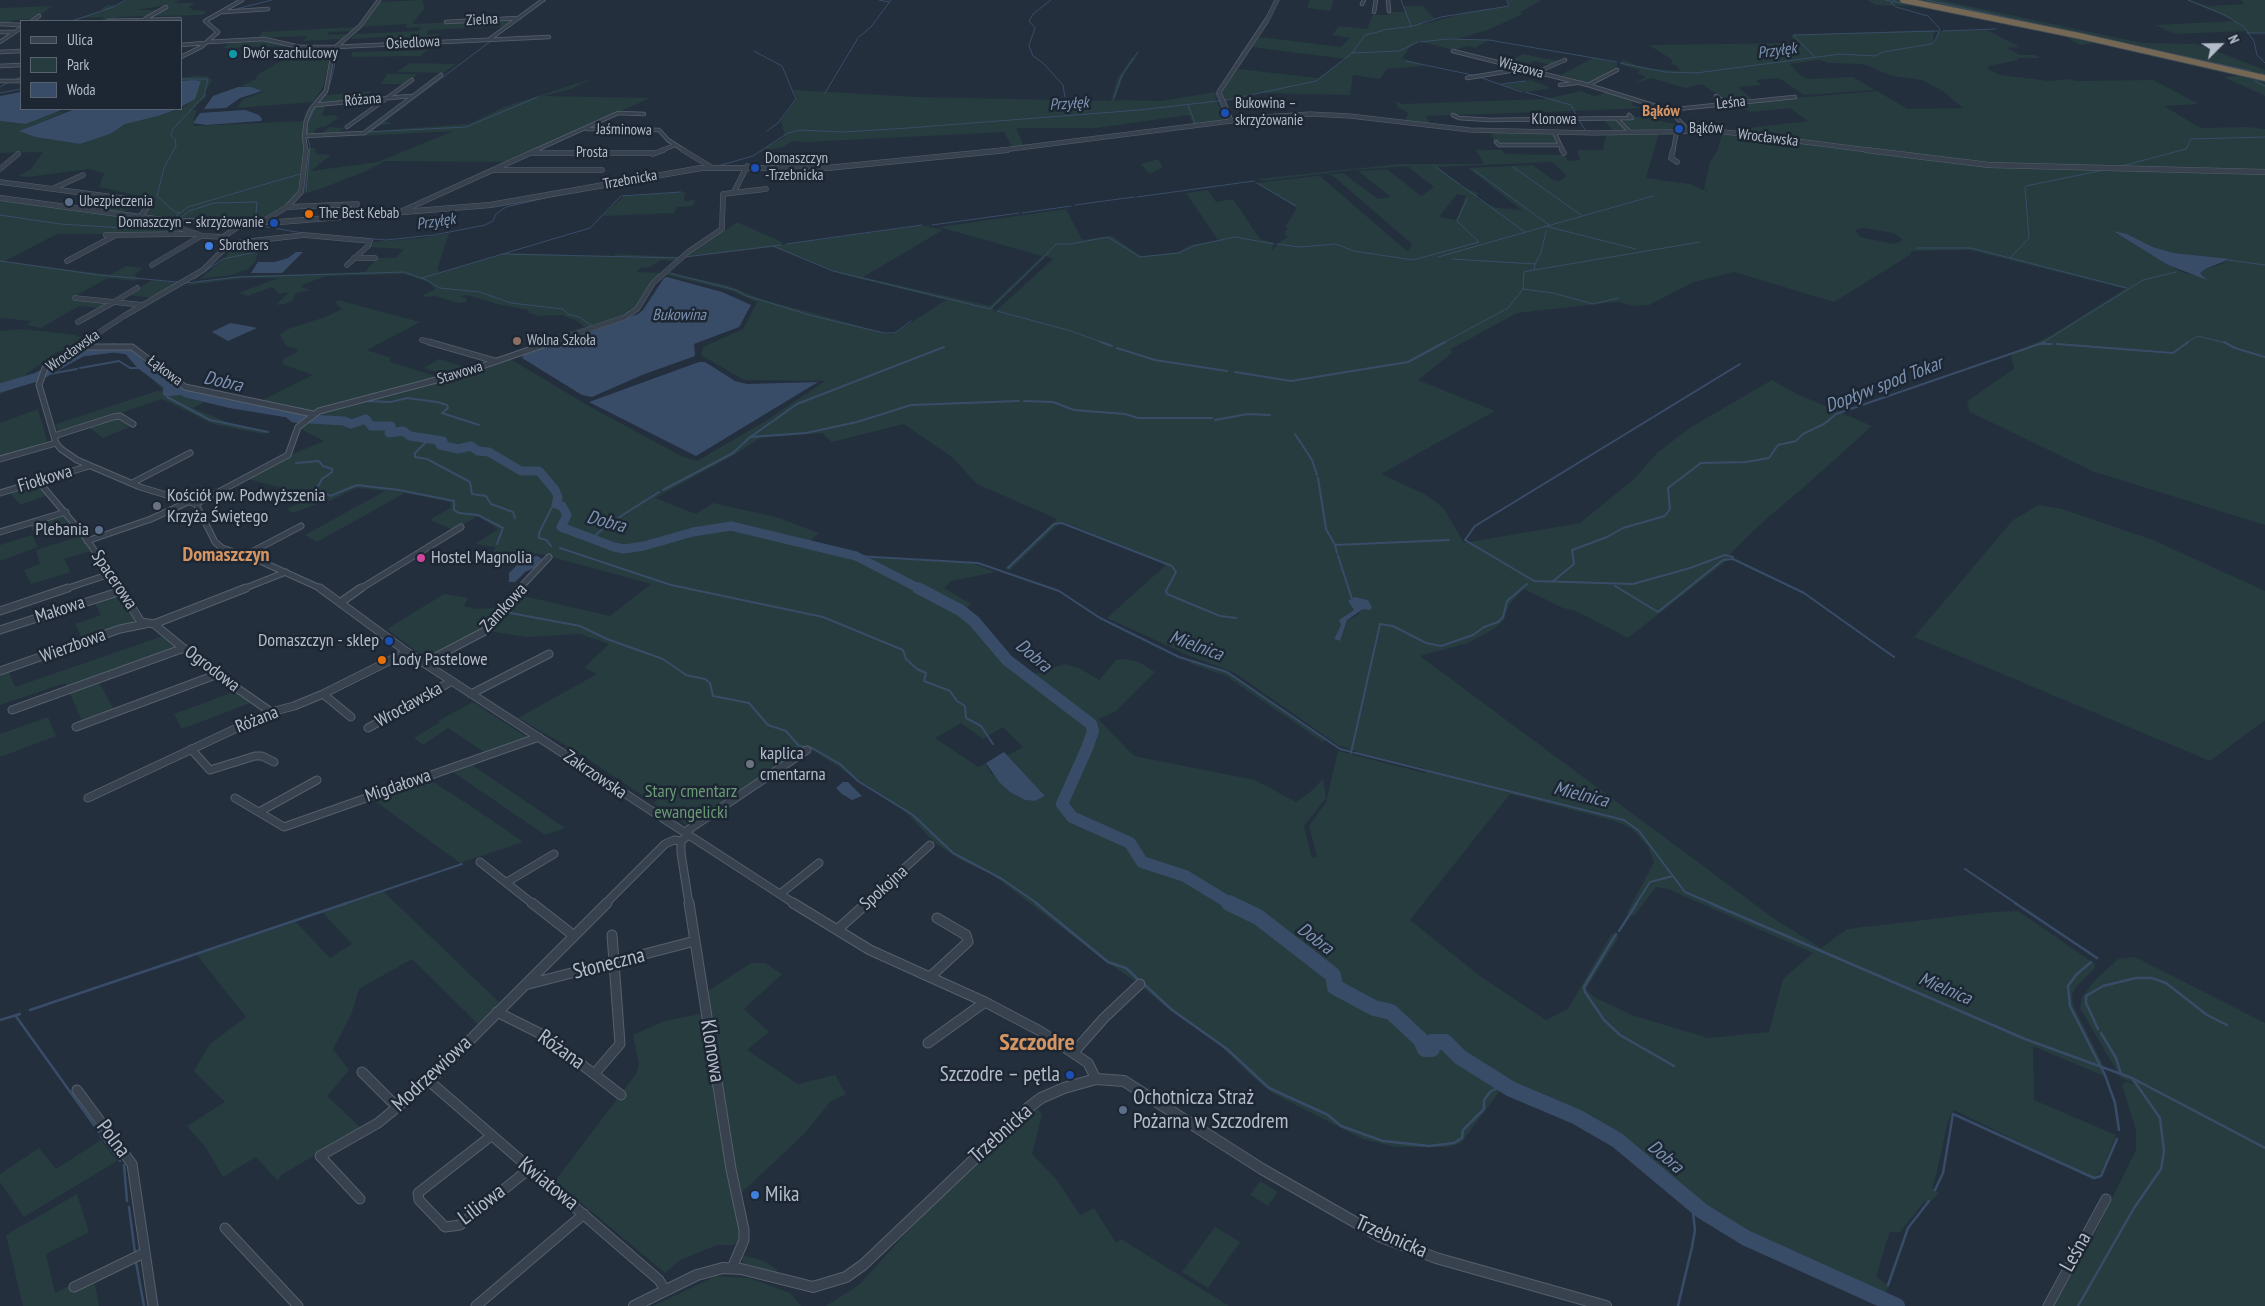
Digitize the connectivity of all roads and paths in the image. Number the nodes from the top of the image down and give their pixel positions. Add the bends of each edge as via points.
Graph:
1 (242, 0) edge
2 (380, 0) edge
3 (544, 0) edge
4 (1277, 0) edge
5 (1364, 0) edge
6 (1376, 0) edge
7 (1388, 0) edge
8 (1904, 0) edge
9 (1910, 0) edge
10 (1362, 4) dead end
11 (166, 7) dead end
12 (268, 9) dead end
13 (1388, 11) dead end
14 (220, 12) junction
15 (1374, 12) dead end
16 (39, 16) dead end
17 (519, 18) junction
18 (180, 19) dead end
19 (33, 20) edge
20 (144, 20) edge
21 (161, 20) edge
22 (446, 22) dead end
23 (0, 24) edge
24 (20, 27) edge
25 (20, 28) edge
26 (0, 32) edge
27 (16, 32) junction
28 (549, 37) dead end
29 (491, 39) junction
30 (1, 41) edge
31 (206, 42) junction
32 (182, 44) edge
33 (334, 47) junction
34 (1453, 50) dead end
35 (0, 52) edge
36 (20, 52) edge
37 (182, 56) edge
38 (1565, 60) dead end
39 (20, 65) edge
40 (0, 66) edge
41 (1525, 69) junction
42 (1617, 70) dead end
43 (1537, 72) junction
44 (441, 75) dead end
45 (1467, 78) dead end
46 (2265, 78) edge
47 (412, 80) dead end
48 (0, 81) edge
49 (20, 81) edge
50 (1578, 83) junction
51 (1560, 85) dead end
52 (1588, 85) junction
53 (410, 96) junction
54 (1716, 96) dead end
55 (1796, 97) dead end
56 (386, 98) junction
57 (1726, 103) junction
58 (314, 105) junction
59 (1667, 110) junction
60 (644, 114) dead end
61 (1453, 115) dead end
62 (1632, 118) dead end
63 (1617, 119) junction
64 (1490, 120) junction
65 (1231, 121) junction
66 (347, 127) dead end
67 (584, 129) junction
68 (1492, 130) junction
69 (1677, 130) junction
70 (1688, 130) junction
71 (1554, 132) junction
72 (1630, 132) junction
73 (304, 136) junction
74 (1496, 142) dead end
75 (675, 145) junction
76 (1559, 145) junction
77 (1564, 153) dead end
78 (18, 154) dead end
79 (527, 154) junction
80 (11, 160) junction
81 (0, 161) edge
82 (1677, 162) dead end
83 (746, 166) junction
84 (712, 167) junction
85 (0, 169) edge
86 (494, 169) junction
87 (602, 170) dead end
88 (2265, 172) edge
89 (83, 175) dead end
90 (0, 182) edge
91 (51, 189) junction
92 (766, 189) dead end
93 (734, 192) junction
94 (0, 198) edge
95 (286, 207) junction
96 (399, 213) junction
97 (348, 216) junction
98 (140, 217) junction
99 (248, 222) junction
100 (260, 222) junction
101 (170, 225) dead end
102 (194, 234) junction
103 (106, 235) dead end
104 (115, 235) junction
105 (201, 236) junction
106 (223, 238) junction
107 (225, 244) junction
108 (354, 258) junction
109 (375, 258) dead end
110 (67, 261) dead end
111 (152, 265) dead end
112 (348, 265) dead end
113 (137, 288) dead end
114 (75, 298) dead end
115 (114, 302) junction
116 (144, 305) junction
117 (78, 322) dead end
118 (422, 340) dead end
119 (76, 347) junction
120 (496, 361) junction
121 (309, 417) junction
122 (132, 424) dead end
123 (54, 436) junction
124 (56, 444) junction
125 (190, 453) dead end
126 (0, 459) edge
127 (89, 466) junction
128 (39, 482) junction
129 (132, 483) junction
130 (0, 493) edge
131 (193, 502) junction
132 (66, 512) junction
133 (301, 526) dead end
134 (461, 527) dead end
135 (0, 532) edge
136 (87, 541) junction
137 (244, 556) junction
138 (549, 556) dead end
139 (286, 572) junction
140 (110, 574) junction
141 (120, 591) junction
142 (341, 602) junction
143 (0, 611) edge
144 (146, 623) junction
145 (154, 624) junction
146 (0, 630) edge
147 (184, 648) junction
148 (407, 652) junction
149 (549, 654) dead end
150 (424, 663) junction
151 (0, 671) edge
152 (218, 674) junction
153 (452, 681) junction
154 (323, 694) junction
155 (471, 694) junction
156 (12, 710) dead end
157 (271, 712) junction
158 (351, 718) dead end
159 (76, 727) dead end
160 (368, 728) dead end
161 (538, 737) junction
162 (191, 749) junction
163 (807, 750) dead end
164 (274, 762) dead end
165 (318, 780) dead end
166 (88, 798) dead end
167 (235, 798) dead end
168 (259, 812) junction
169 (687, 834) junction
170 (681, 841) junction
171 (930, 846) dead end
172 (554, 854) dead end
173 (480, 862) dead end
174 (819, 863) dead end
175 (508, 882) junction
176 (780, 894) junction
177 (937, 918) dead end
178 (837, 930) junction
179 (574, 935) junction
180 (612, 935) dead end
181 (695, 941) junction
182 (614, 963) junction
183 (930, 977) junction
184 (1140, 984) dead end
185 (523, 985) junction
186 (985, 1002) junction
187 (498, 1012) junction
188 (928, 1043) dead end
189 (1074, 1052) junction
190 (362, 1072) dead end
191 (595, 1073) junction
192 (1096, 1079) junction
193 (429, 1081) junction
194 (77, 1090) dead end
195 (621, 1095) dead end
196 (397, 1108) junction
197 (491, 1136) junction
198 (529, 1169) junction
199 (360, 1199) dead end
200 (2106, 1200) dead end
201 (584, 1214) junction
202 (225, 1228) dead end
203 (144, 1253) junction
204 (732, 1268) junction
205 (74, 1287) dead end
206 (665, 1290) junction
207 (153, 1306) edge
208 (298, 1306) edge
209 (476, 1306) edge
210 (634, 1306) edge
211 (1606, 1306) edge
212 (2048, 1306) edge

1 - 14 street
2 - 33 street via 348,38
3 - 17 street, Zielna
4 - 65 street via 1219,92
5 - 10 street
6 - 15 street
7 - 13 street
8 - 46 highway
9 - 46 highway via 2074,33
11 - 20 street
12 - 14 street
14 - 31 street via 204,22 218,32
16 - 19 street
17 - 22 street, Zielna
17 - 29 street, Zielna
18 - 21 street
23 - 24 street
25 - 27 street
26 - 27 street
27 - 30 street
28 - 29 street
29 - 33 street, Osiedlowa
31 - 32 street
31 - 33 street via 264,39 300,47
31 - 37 street
33 - 58 street via 326,91
34 - 41 street, Wiązowa
35 - 36 street
38 - 43 street
39 - 40 street
41 - 43 street, Wiązowa
41 - 45 street
42 - 52 street
43 - 50 street, Wiązowa
44 - 53 street
47 - 56 street
48 - 49 street
50 - 51 street
50 - 52 street, Wiązowa
52 - 59 street, Wiązowa
53 - 56 street, Różana
53 - 73 street via 364,133
54 - 57 street
55 - 57 street, Leśna
56 - 58 street, Różana
56 - 66 street
57 - 59 street, Leśna
58 - 73 street via 306,121
59 - 70 street
60 - 67 street, Prosta via 618,113
61 - 64 street, Klonowa
62 - 63 street, Klonowa
63 - 64 street, Klonowa
63 - 72 street
64 - 68 street
65 - 68 street, Wrocławska via 1330,114 1424,126
65 - 83 street, Trzebnicka via 1016,149 827,168
67 - 75 street, Jaśminowa via 657,130
67 - 79 street, Prosta
68 - 71 street, Wrocławska
69 - 70 street, Wrocławska
69 - 72 street, Wrocławska
69 - 82 street via 1671,158
70 - 88 street, Wrocławska via 1992,166
71 - 72 street, Wrocławska
71 - 76 street
73 - 95 street via 306,150 301,192
74 - 76 street via 1499,145
75 - 79 street, Prosta via 654,154
75 - 84 street, Jaśminowa
76 - 77 street
78 - 80 street
79 - 86 street, Prosta
80 - 81 street
80 - 85 street
83 - 84 street, Trzebnicka
83 - 93 street
84 - 96 street, Trzebnicka via 503,204
86 - 87 street, Prosta
86 - 96 street, Prosta
89 - 91 street
90 - 91 street
91 - 98 street via 151,202
92 - 93 street
93 - 120 street, Stawowa via 722,195 722,229 688,252 653,283 639,307 630,314
94 - 98 street, Trzebnicka
95 - 97 street via 357,204
95 - 100 street
96 - 97 street, Trzebnicka
97 - 100 street, Trzebnicka
98 - 99 street, Trzebnicka via 180,222
99 - 100 street, Trzebnicka
99 - 106 street
101 - 102 street
102 - 104 street
102 - 105 street
103 - 104 street
104 - 110 street
105 - 106 street
105 - 111 street
106 - 107 street
107 - 108 street via 304,235 370,241
107 - 116 street, Wrocławska via 219,255 203,270
108 - 109 street
108 - 112 street
113 - 115 street
114 - 115 street
115 - 116 street
115 - 117 street
116 - 119 street, Wrocławska
118 - 120 street
119 - 121 street, Łąkowa via 132,347 185,387
119 - 123 street, Wrocławska via 51,362 40,379
120 - 121 street, Stawowa via 430,382 346,402
121 - 131 street via 298,427 288,455
122 - 123 street via 120,416 113,417
123 - 124 street, Wrocławska
124 - 126 street
124 - 127 street
125 - 129 street
127 - 128 street, Fiołkowa
127 - 129 street
128 - 130 street, Fiołkowa
128 - 132 street, Spacerowa
129 - 131 street
131 - 136 street
131 - 137 street, Wrocławska via 218,545
132 - 135 street
132 - 136 street, Spacerowa
133 - 137 street
134 - 142 street
136 - 140 street, Spacerowa
137 - 139 street, Wrocławska
138 - 150 street, Zamkowa via 485,631
139 - 142 street, Wrocławska via 319,587
139 - 145 street
140 - 141 street, Spacerowa
140 - 143 street
141 - 144 street, Spacerowa via 141,622
141 - 146 street, Makowa
142 - 148 street, Wrocławska
144 - 145 street, Spacerowa
144 - 151 street, Wierzbowa
145 - 147 street, Ogrodowa
147 - 152 street, Ogrodowa
147 - 156 street
148 - 150 street, Wrocławska
148 - 154 street, Różana
149 - 155 street, Wrocławska
150 - 153 street, Wrocławska
152 - 157 street, Ogrodowa
152 - 159 street
153 - 155 street, Wrocławska
153 - 160 street, Wrocławska
154 - 157 street, Różana
154 - 158 street
155 - 161 street, Wrocławska
157 - 162 street, Różana
161 - 168 street, Migdałowa via 284,827
161 - 169 street, Zakrzowska
162 - 164 street, Różana via 210,770 255,756
162 - 166 street, Różana
163 - 169 street
165 - 168 street
167 - 168 street, Migdałowa
169 - 170 street
169 - 176 street, Zakrzowska
170 - 179 street, Modrzewiowa via 665,844
170 - 181 street, Klonowa via 680,853
171 - 178 street, Spokojna
172 - 175 street
173 - 175 street
174 - 176 street
175 - 179 street
176 - 178 street, Zakrzowska
177 - 183 street via 966,935 968,942
178 - 183 street, Zakrzowska via 870,950
179 - 185 street, Modrzewiowa
180 - 182 street
181 - 182 street, Słoneczna
181 - 204 street, Klonowa via 743,1221 744,1240
182 - 185 street, Słoneczna
182 - 191 street via 620,1044
183 - 186 street, Zakrzowska
184 - 189 street
185 - 187 street, Modrzewiowa
186 - 188 street
186 - 189 street, Zakrzowska
187 - 191 street, Różana via 545,1036
187 - 193 street, Modrzewiowa
189 - 192 street, Zakrzowska via 1088,1063
190 - 196 street
191 - 195 street, Różana
192 - 204 street, Trzebnicka via 1047,1095 1028,1108 863,1265 846,1277 813,1287
192 - 211 street, Trzebnicka via 1124,1081 1262,1170 1381,1237 1436,1258
193 - 196 street, Modrzewiowa
193 - 197 street, Kwiatowa
194 - 203 street, Polna via 132,1164
196 - 199 street, Modrzewiowa via 378,1123 320,1156
197 - 198 street, Kwiatowa
197 - 198 street, Liliowa via 418,1193 419,1200 446,1226 460,1225
198 - 201 street, Kwiatowa
200 - 212 street, Leśna
201 - 206 street, Kwiatowa via 659,1280
201 - 209 street
202 - 208 street
203 - 205 street
203 - 207 street, Polna
204 - 206 street, Trzebnicka via 706,1272
206 - 210 street, Trzebnicka

